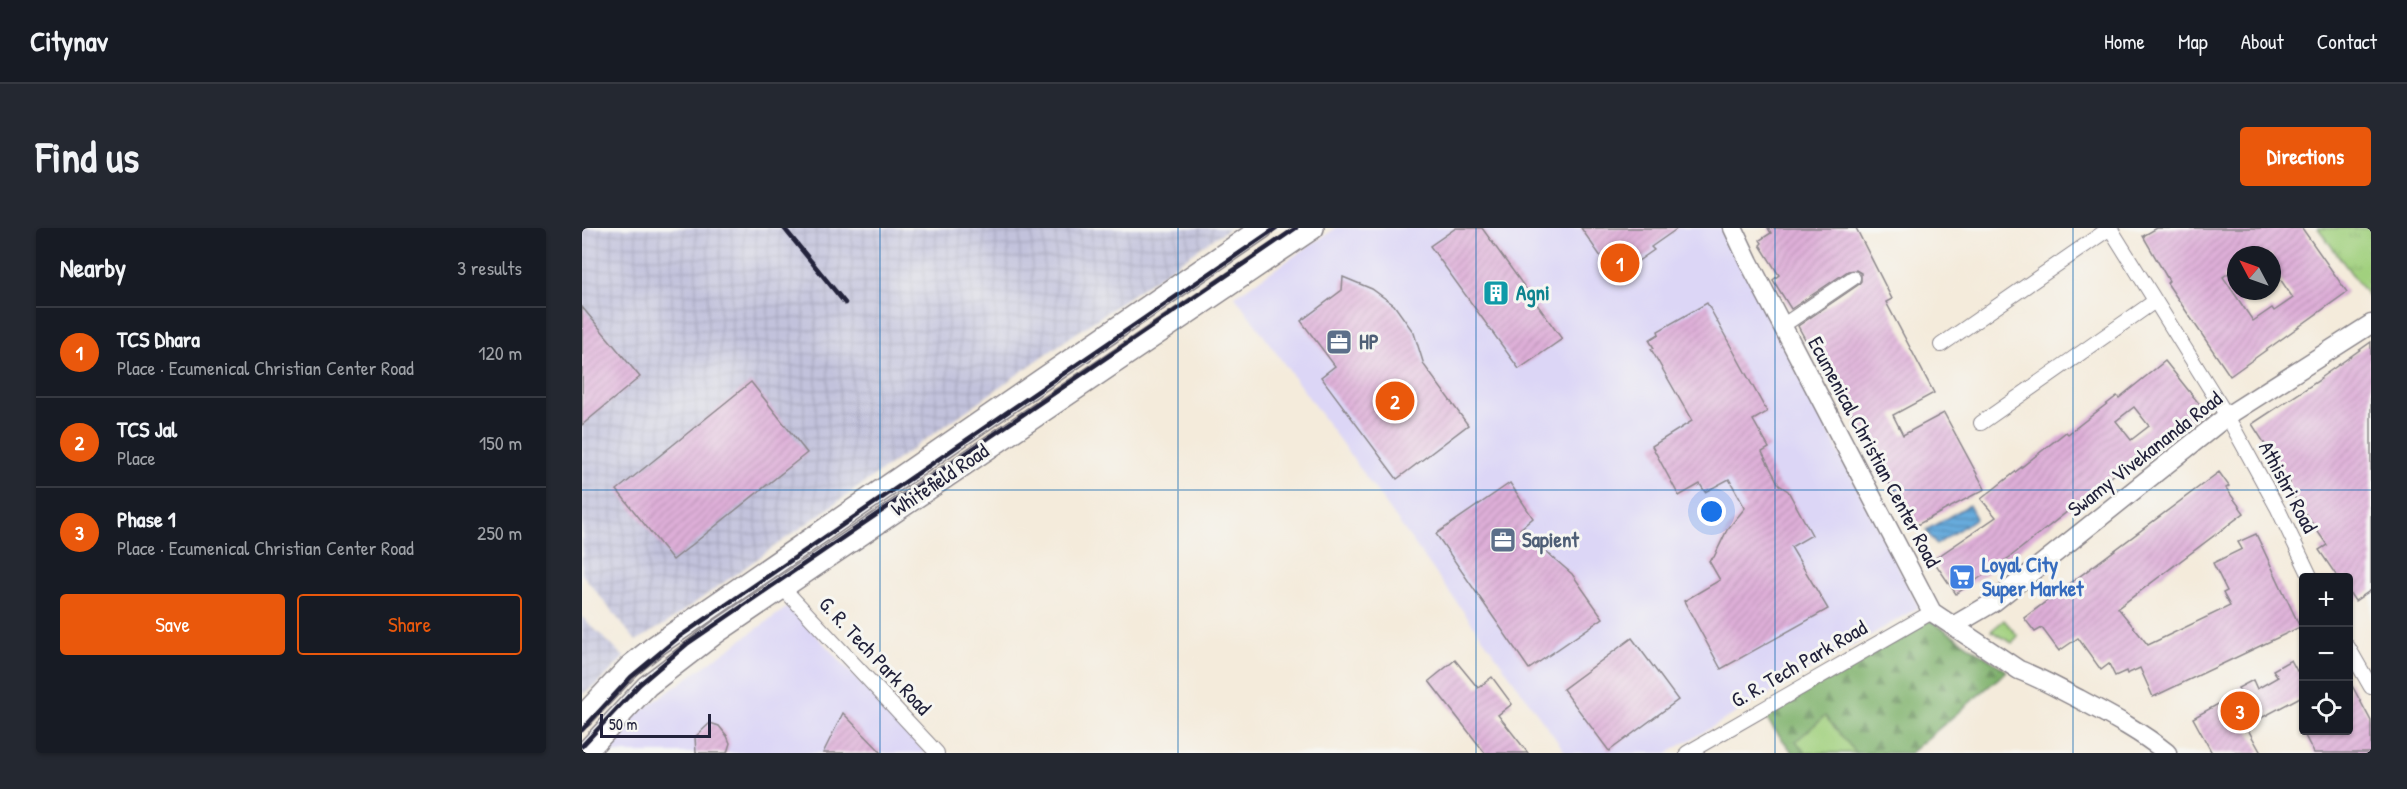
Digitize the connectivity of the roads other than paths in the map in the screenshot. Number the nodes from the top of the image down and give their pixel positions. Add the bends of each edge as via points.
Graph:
1 (1262, 228) edge
2 (1313, 228) edge
3 (1733, 228) edge
4 (2110, 228) edge
5 (1853, 279) dead end
6 (2155, 301) junction
7 (2371, 324) edge
8 (1782, 326) junction
9 (1941, 345) dead end
10 (2227, 417) junction
11 (1981, 423) dead end
12 (2310, 573) edge
13 (782, 587) junction
14 (1932, 612) junction
15 (1953, 626) junction
16 (2353, 655) edge
17 (2371, 687) edge
18 (582, 717) edge
19 (2155, 750) edge
20 (585, 753) edge
21 (937, 753) edge
22 (1687, 753) edge

1 - 18 main road, Whitefield Road via 654,647 630,666
2 - 13 main road, Whitefield Road
3 - 8 street, Ecumenical Christian Center Road
4 - 6 street, Athishri Road
4 - 9 street
5 - 8 street
6 - 10 street, Athishri Road
6 - 11 street
7 - 10 street, Swamy Vivekananda Road
8 - 14 street, Ecumenical Christian Center Road
10 - 12 street, Athishri Road
10 - 15 street, Swamy Vivekananda Road via 1994,602
13 - 20 main road, Whitefield Road via 671,666 633,700
13 - 21 street, G. R. Tech Park Road
14 - 15 street, Ecumenical Christian Center Road
14 - 22 street, G. R. Tech Park Road
15 - 19 street, Ecumenical Christian Center Road via 2019,670 2108,715
16 - 17 street

